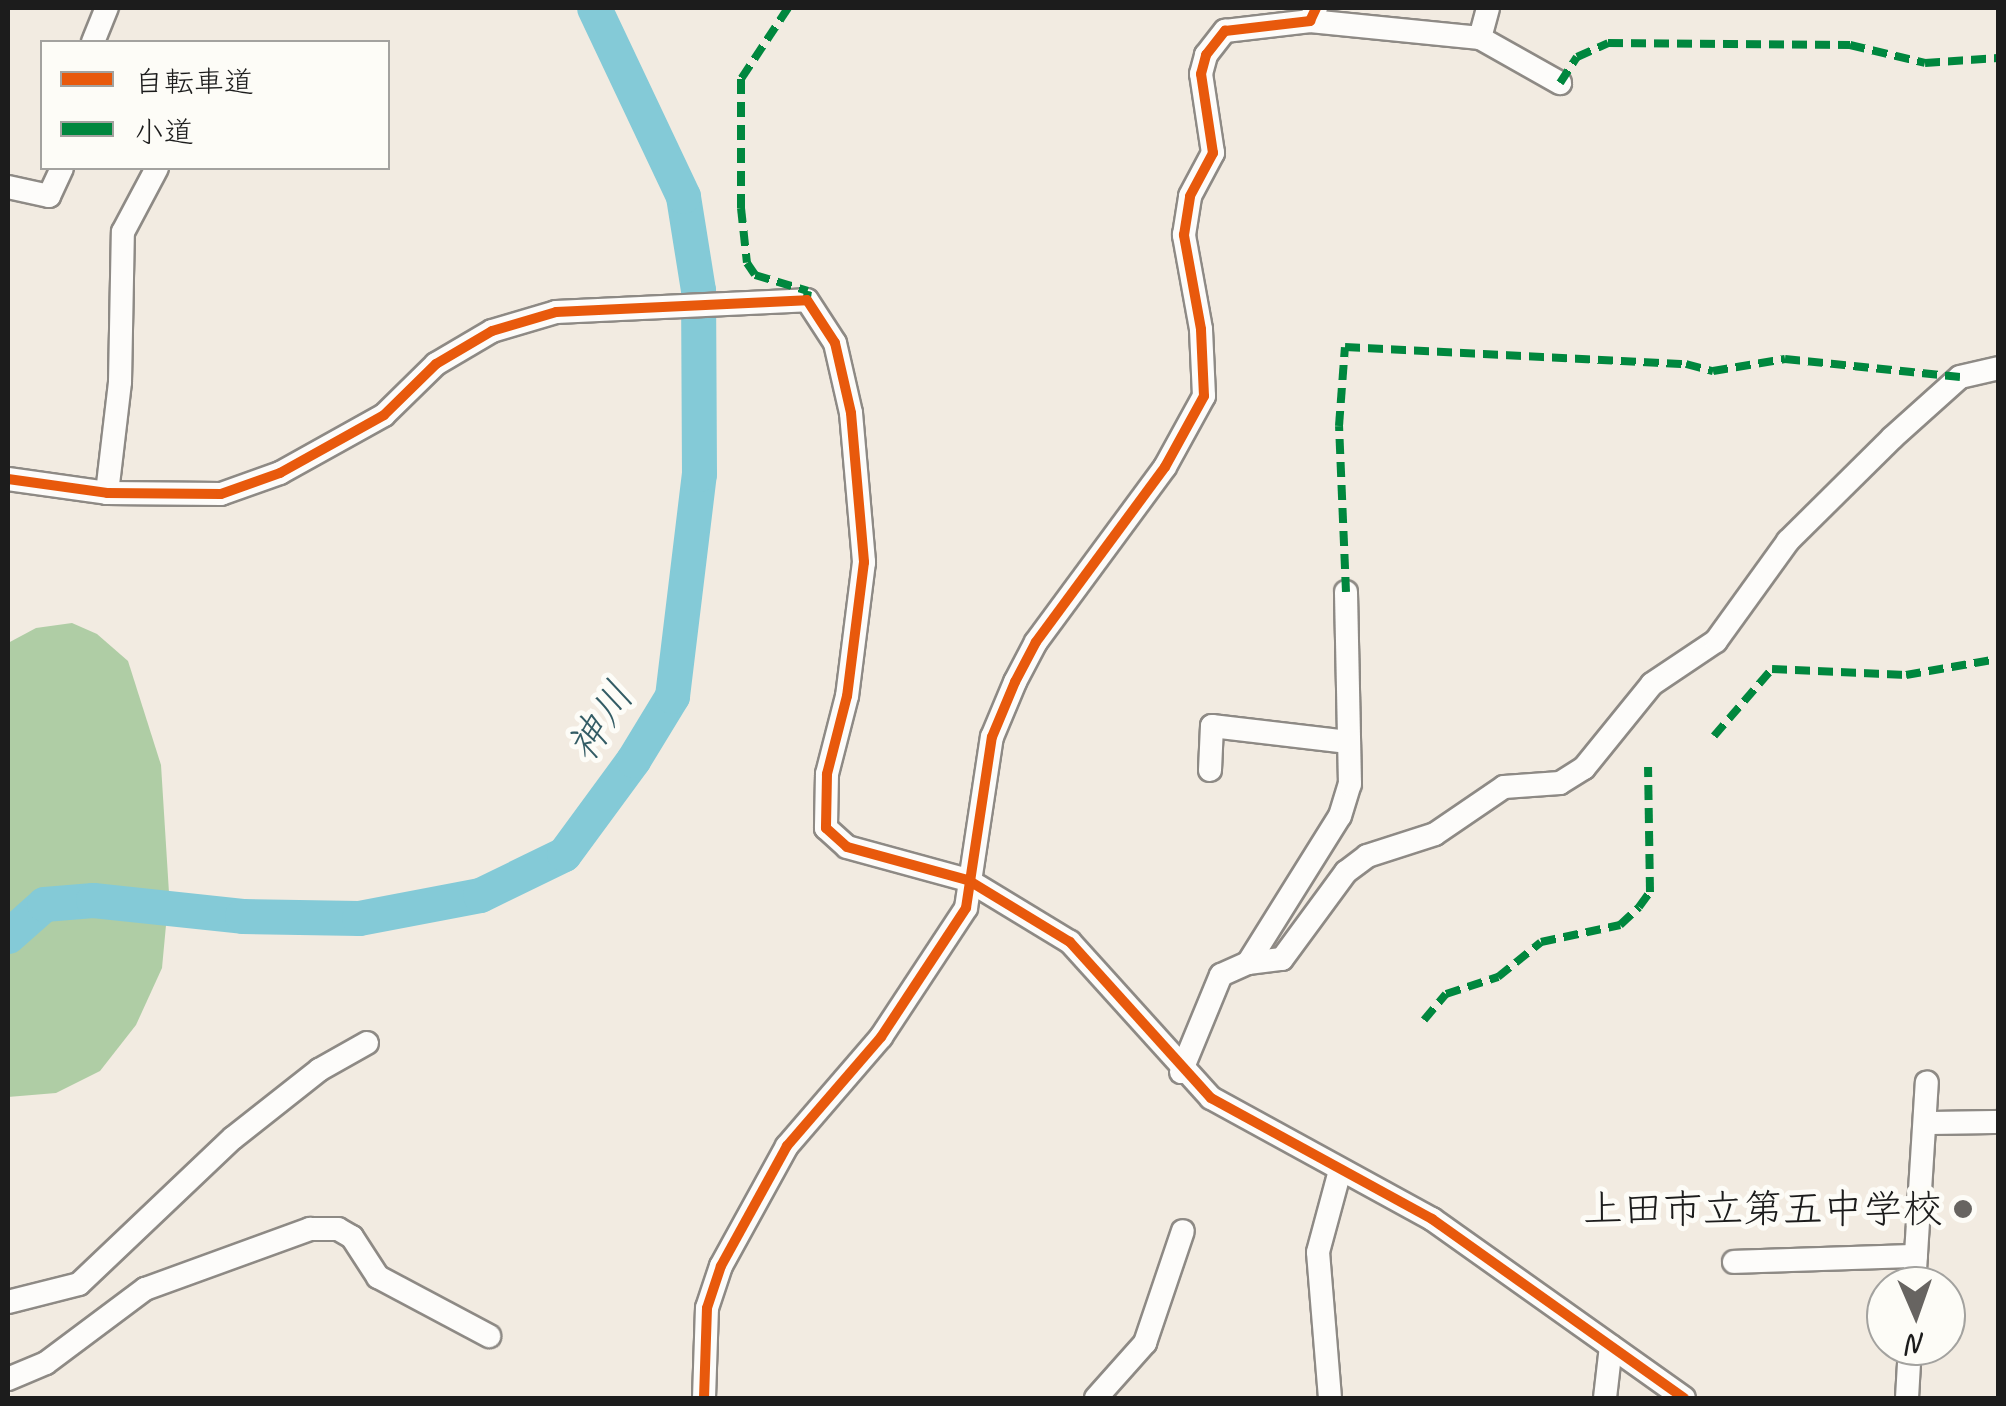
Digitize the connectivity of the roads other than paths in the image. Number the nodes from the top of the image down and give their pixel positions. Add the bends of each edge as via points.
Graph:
1 (107, 8) edge
2 (1488, 8) edge
3 (1313, 14) edge
4 (1480, 38) junction
5 (95, 40) edge
6 (1560, 84) dead end
7 (61, 170) edge
8 (156, 170) edge
9 (8, 187) edge
10 (1998, 368) edge
11 (8, 479) edge
12 (107, 493) junction
13 (1346, 592) dead end
14 (1348, 742) junction
15 (1210, 770) dead end
16 (968, 880) junction
17 (1248, 962) junction
18 (366, 1043) dead end
19 (1180, 1072) junction
20 (1927, 1082) dead end
21 (1998, 1122) edge
22 (1926, 1123) junction
23 (1339, 1174) junction
24 (1183, 1231) dead end
25 (1916, 1256) junction
26 (1734, 1262) dead end
27 (1915, 1266) edge
28 (8, 1302) edge
29 (489, 1336) dead end
30 (1611, 1346) junction
31 (1909, 1366) edge
32 (8, 1379) edge
33 (704, 1398) edge
34 (1096, 1398) edge
35 (1330, 1398) edge
36 (1605, 1398) edge
37 (1684, 1398) edge
38 (1907, 1398) edge

1 - 5 street
2 - 4 street
3 - 4 street
3 - 16 street via 1225,31 1206,56 1201,74 1213,153 1190,196 1184,235 1199,310 1204,396 1165,466 1014,682 992,737
4 - 6 street
7 - 9 street via 50,196
8 - 12 street via 123,232 120,382
10 - 17 street via 1960,377 1892,438 1788,541 1716,641 1652,684 1584,768 1560,783 1504,787 1435,834 1366,856 1346,872 1282,959
11 - 12 street
12 - 16 street via 221,494 280,473 384,415 436,364 492,332 556,312 807,300 835,343 861,486 858,620 827,774 826,828 847,847
13 - 14 street
14 - 15 street via 1212,726
14 - 17 street via 1350,784 1340,816
16 - 19 street via 1070,942
16 - 33 street via 966,908 881,1037 787,1146 720,1266 707,1308
17 - 19 street via 1221,975
18 - 28 street via 318,1070 232,1138 79,1284
19 - 23 street via 1229,1110
20 - 22 street
21 - 22 street
22 - 25 street
23 - 30 street via 1432,1218
23 - 35 street via 1318,1252
24 - 34 street via 1145,1343
25 - 26 street
25 - 27 street
29 - 32 street via 378,1277 352,1237 338,1229 310,1229 231,1252 145,1289 46,1364
30 - 36 street
30 - 37 street
31 - 38 street

